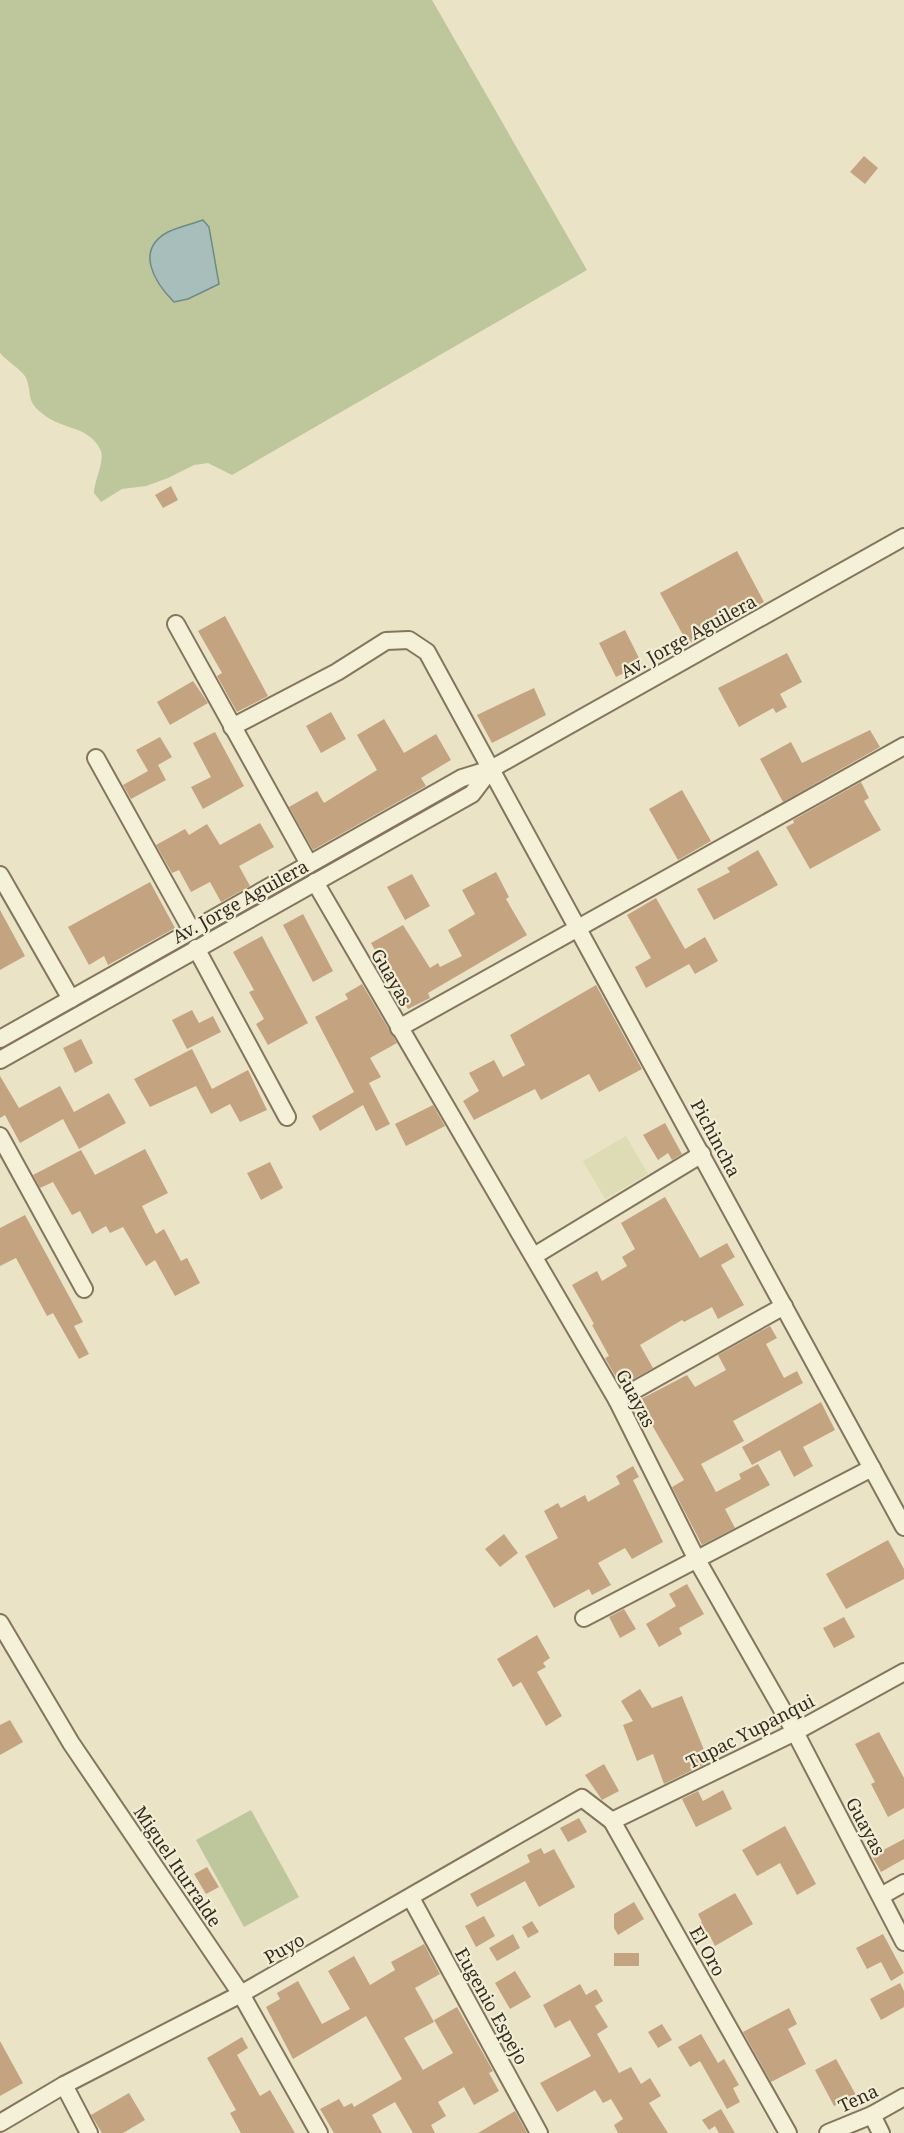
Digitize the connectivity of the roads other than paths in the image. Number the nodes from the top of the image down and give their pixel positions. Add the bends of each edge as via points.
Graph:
1 (904, 537) edge
2 (176, 624) dead end
3 (232, 727) junction
4 (904, 746) edge
5 (96, 758) dead end
6 (491, 769) junction
7 (309, 864) junction
8 (0, 874) edge
9 (315, 882) junction
10 (580, 929) junction
11 (192, 931) junction
12 (196, 948) junction
13 (71, 999) junction
14 (399, 1028) junction
15 (0, 1039) edge
16 (0, 1060) edge
17 (287, 1117) dead end
18 (0, 1136) edge
19 (702, 1154) junction
20 (534, 1256) junction
21 (84, 1289) dead end
22 (784, 1306) junction
23 (617, 1400) junction
24 (872, 1468) junction
25 (904, 1527) edge
26 (698, 1560) junction
27 (584, 1618) dead end
28 (0, 1623) edge
29 (904, 1672) edge
30 (795, 1732) junction
31 (582, 1798) joint
32 (612, 1821) junction
33 (904, 1883) edge
34 (880, 1896) junction
35 (411, 1898) junction
36 (904, 1942) edge
37 (242, 1994) junction
38 (64, 2085) junction
39 (904, 2097) edge
40 (872, 2115) junction
41 (0, 2123) edge
42 (89, 2133) edge
43 (318, 2133) edge
44 (539, 2133) edge
45 (788, 2133) edge
46 (828, 2133) edge
47 (881, 2133) edge

1 - 6 street, Av. Jorge Aguilera
2 - 3 street
3 - 6 street, Pichincha via 337,672 379,645 402,639 427,652
3 - 7 street
4 - 10 street
5 - 11 street
6 - 7 street, Av. Jorge Aguilera via 462,778
6 - 9 street, Av. Jorge Aguilera via 472,794
6 - 10 street, Pichincha
7 - 11 street, Av. Jorge Aguilera
8 - 13 street
9 - 12 street, Av. Jorge Aguilera
9 - 14 street, Guayas
10 - 14 street
10 - 19 street, Pichincha
11 - 13 street, Av. Jorge Aguilera
12 - 16 street, Av. Jorge Aguilera
12 - 17 street
13 - 15 street, Av. Jorge Aguilera
14 - 20 street, Guayas
18 - 21 street
19 - 20 street
19 - 22 street, Pichincha
20 - 23 street, Guayas
22 - 23 street
22 - 24 street, Pichincha
23 - 26 street, Guayas
24 - 25 street, Pichincha
24 - 26 street
26 - 27 street
26 - 30 street, Guayas
28 - 37 street, Miguel Iturralde via 71,1743
29 - 30 street, Tupac Yupanqui
30 - 32 street, Tupac Yupanqui
30 - 34 street, Guayas
31 - 32 street, El Oro
31 - 35 street, Puyo
32 - 45 street, El Oro
33 - 34 street
34 - 36 street, Guayas
35 - 37 street, Puyo
35 - 44 street, Eugenio Espejo
37 - 38 street, Puyo
37 - 43 street, Miguel Iturralde
38 - 41 street, Puyo
38 - 42 street
39 - 40 street, Tena
40 - 46 street, Tena
40 - 47 street

